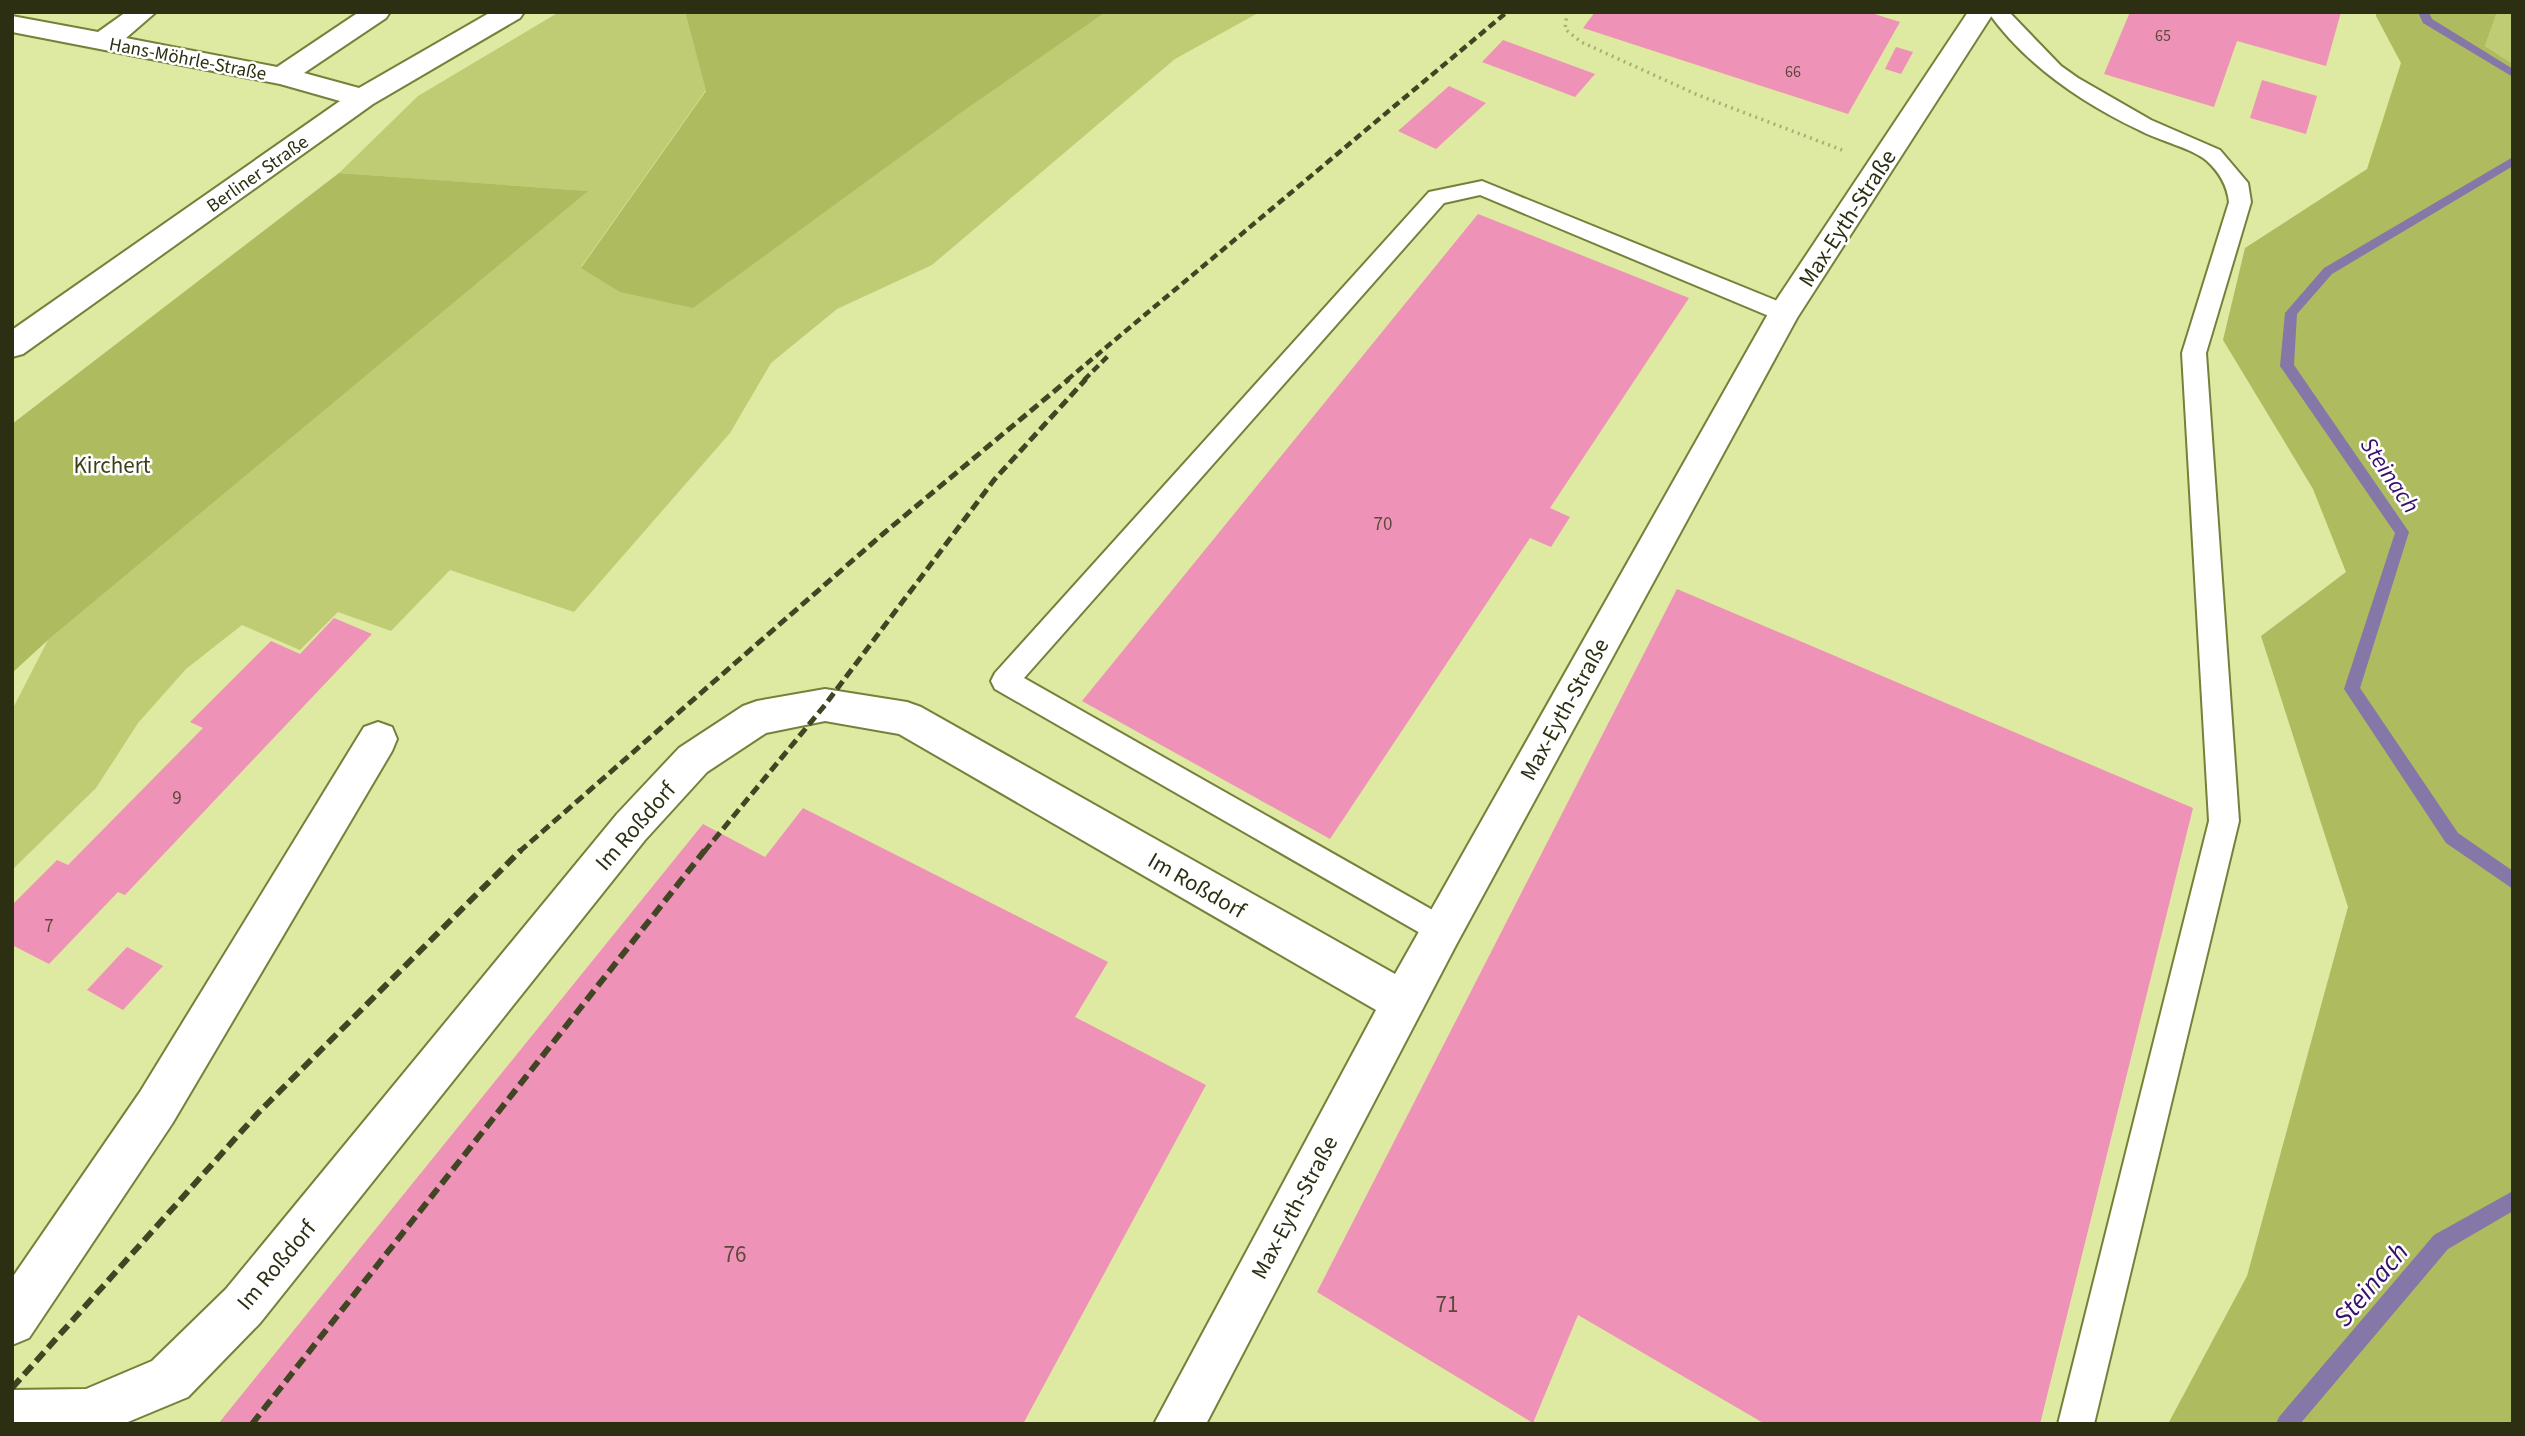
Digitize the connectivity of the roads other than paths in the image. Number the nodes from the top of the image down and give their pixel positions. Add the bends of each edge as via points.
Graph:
1 (142, 12) edge
2 (377, 12) edge
3 (511, 12) edge
4 (1981, 12) edge
5 (1998, 12) edge
6 (12, 24) edge
7 (103, 42) junction
8 (282, 76) junction
9 (363, 98) junction
10 (1784, 313) junction
11 (12, 346) edge
12 (378, 739) dead end
13 (1441, 931) junction
14 (1403, 1002) junction
15 (12, 1321) edge
16 (12, 1415) edge
17 (1179, 1424) edge
18 (2076, 1424) edge

1 - 7 street
2 - 8 street
3 - 9 street, Berliner Straße
4 - 10 street, Max-Eyth-Straße
5 - 18 lane via 2071,82 2144,125 2213,155 2237,183 2240,202 2194,353 2224,821
6 - 7 street, Hans-Möhrle-Straße
7 - 8 street, Hans-Möhrle-Straße
8 - 9 street, Hans-Möhrle-Straße
9 - 11 street, Berliner Straße
10 - 13 street, Max-Eyth-Straße
10 - 13 lane via 1482,188 1437,197 1005,681
12 - 15 street via 156,1108
13 - 14 street, Max-Eyth-Straße
14 - 16 street, Im Roßdorf via 907,719 825,705 757,718 693,760 631,827 243,1306 170,1379 86,1414
14 - 17 street, Max-Eyth-Straße

